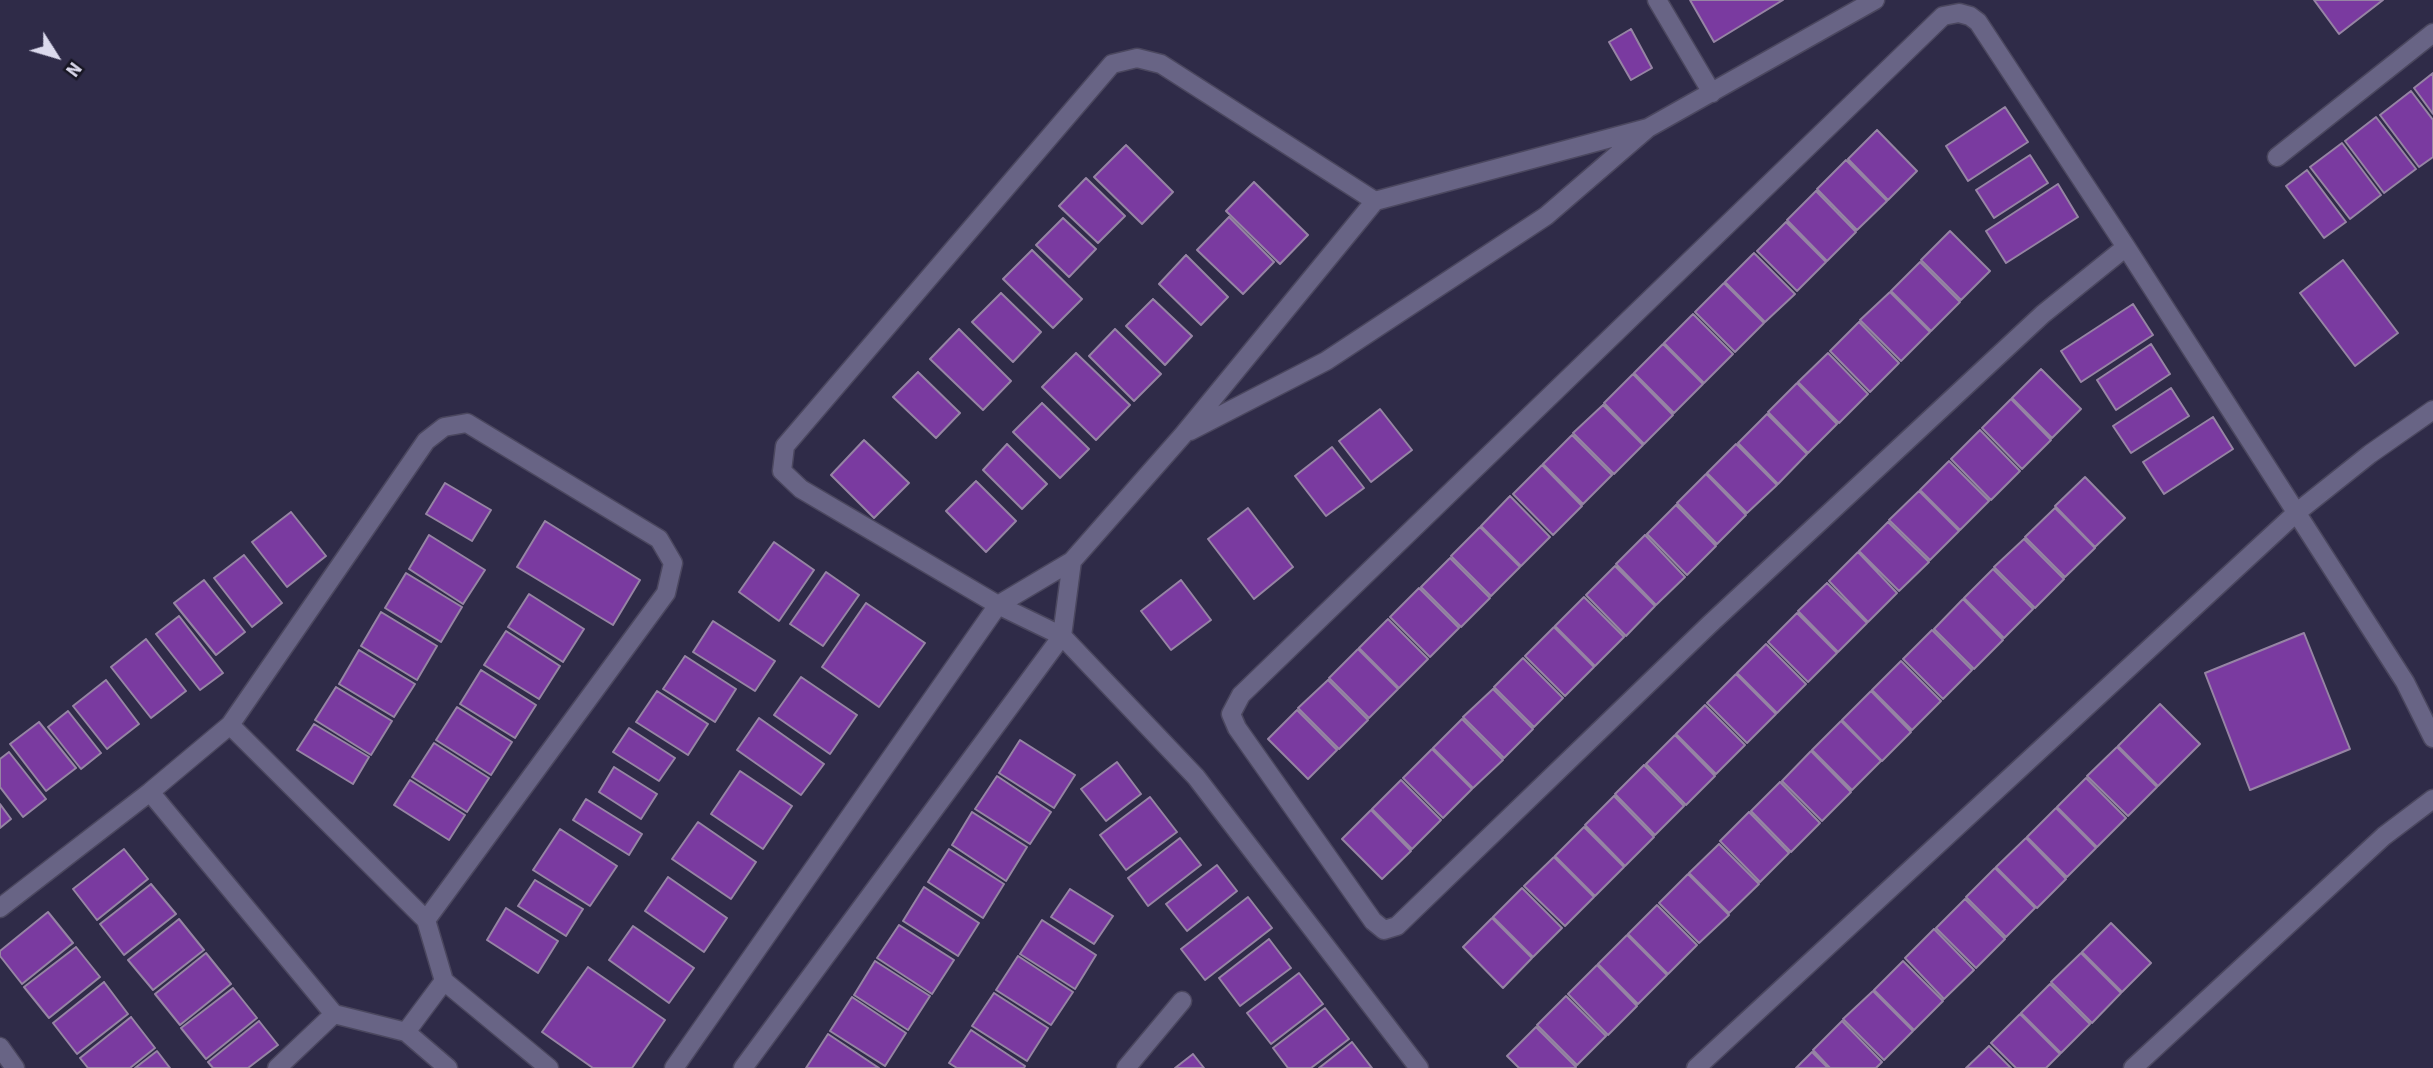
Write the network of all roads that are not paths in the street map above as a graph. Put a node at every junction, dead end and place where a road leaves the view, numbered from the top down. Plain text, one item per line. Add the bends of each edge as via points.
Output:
1 (1657, 0) edge
2 (1875, 0) edge
3 (2433, 33) edge
4 (1712, 93) junction
5 (1648, 128) junction
6 (2277, 157) dead end
7 (1375, 201) junction
8 (2126, 247) junction
9 (2433, 410) edge
10 (1183, 435) junction
11 (2297, 513) junction
12 (1072, 561) junction
13 (998, 604) junction
14 (1062, 636) junction
15 (230, 725) junction
16 (2433, 738) edge
17 (150, 792) junction
18 (2433, 799) edge
19 (0, 908) edge
20 (426, 920) junction
21 (444, 981) junction
22 (1182, 1001) dead end
23 (334, 1014) junction
24 (405, 1032) junction
25 (0, 1047) edge
26 (15, 1068) edge
27 (277, 1068) edge
28 (448, 1068) edge
29 (550, 1068) edge
30 (674, 1068) edge
31 (743, 1068) edge
32 (1126, 1068) edge
33 (1419, 1068) edge
34 (1696, 1068) edge
35 (2133, 1068) edge

1 - 4 street
2 - 4 street
3 - 6 street
4 - 5 street
5 - 7 street
5 - 10 street via 1546,216 1350,346
7 - 10 street
7 - 13 street via 1161,64 1136,58 1112,65 785,446 782,471 801,489
8 - 8 street via 1978,22 1959,13 1942,16 1241,695 1231,714 1237,728 1373,921 1384,930 1396,926 2043,314
8 - 11 street
9 - 11 street
10 - 12 street
11 - 16 street via 2405,682
11 - 34 street
12 - 13 street
12 - 14 street
13 - 14 street
13 - 30 street
14 - 31 street
14 - 33 street via 1196,777
15 - 17 street
15 - 20 street
15 - 20 street via 426,441 444,427 467,423 659,538 673,563 666,593
17 - 19 street
17 - 23 street
18 - 35 street via 2384,836
20 - 21 street
21 - 24 street
21 - 29 street
22 - 32 street
23 - 24 street
23 - 27 street
24 - 28 street
25 - 26 street

